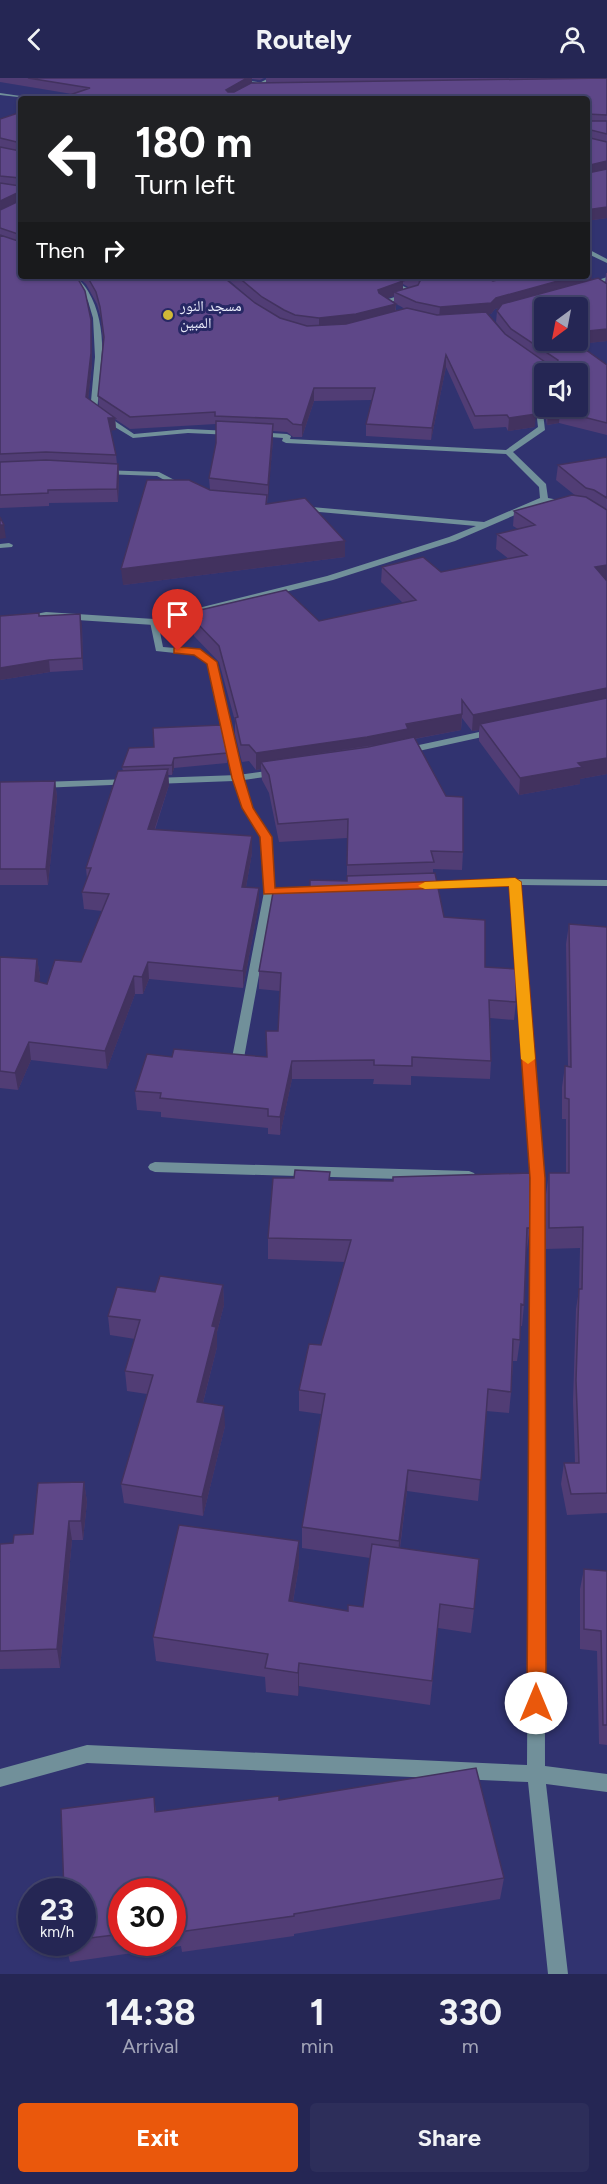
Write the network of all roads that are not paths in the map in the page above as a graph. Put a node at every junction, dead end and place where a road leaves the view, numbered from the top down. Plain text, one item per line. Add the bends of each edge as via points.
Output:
1 (228, 78) edge
2 (273, 78) edge
3 (263, 86) junction
4 (0, 94) edge
5 (236, 96) edge
6 (18, 97) edge
7 (590, 252) edge
8 (607, 261) edge
9 (75, 279) edge
10 (383, 279) edge
11 (607, 279) edge
12 (598, 285) junction
13 (587, 288) edge
14 (607, 292) edge
15 (397, 312) edge
16 (540, 417) edge
17 (508, 452) junction
18 (92, 471) edge
19 (190, 490) edge
20 (544, 499) junction
21 (577, 506) edge
22 (294, 508) edge
23 (484, 525) junction
24 (154, 622) junction
25 (0, 624) edge
26 (508, 729) edge
27 (389, 754) edge
28 (285, 771) edge
29 (238, 778) junction
30 (24, 785) edge
31 (515, 882) junction
32 (607, 883) edge
33 (406, 886) edge
34 (238, 1058) edge
35 (155, 1167) dead end
36 (477, 1176) edge
37 (536, 1774) junction
38 (0, 1778) edge
39 (607, 1783) edge
40 (558, 1974) edge

1 - 3 street
2 - 3 street
3 - 5 street
4 - 6 street
7 - 8 street
9 - 17 street via 94,311 99,361 93,410 133,436 199,431 287,436 286,441
10 - 15 street via 415,293 383,302
11 - 12 street via 596,282
12 - 13 street
12 - 14 street
16 - 17 street via 542,428
17 - 20 street via 543,486
18 - 19 street via 159,474
20 - 21 street
20 - 23 street
22 - 23 street
23 - 24 street via 330,578
24 - 25 street via 46,615
24 - 29 street via 159,650 196,652 212,662
26 - 27 street
28 - 29 street
29 - 30 street
29 - 34 street via 247,808 266,837 274,892
31 - 32 street
31 - 33 street
31 - 37 street via 531,1178
35 - 36 street
37 - 38 street via 87,1754
37 - 39 street
37 - 40 street

